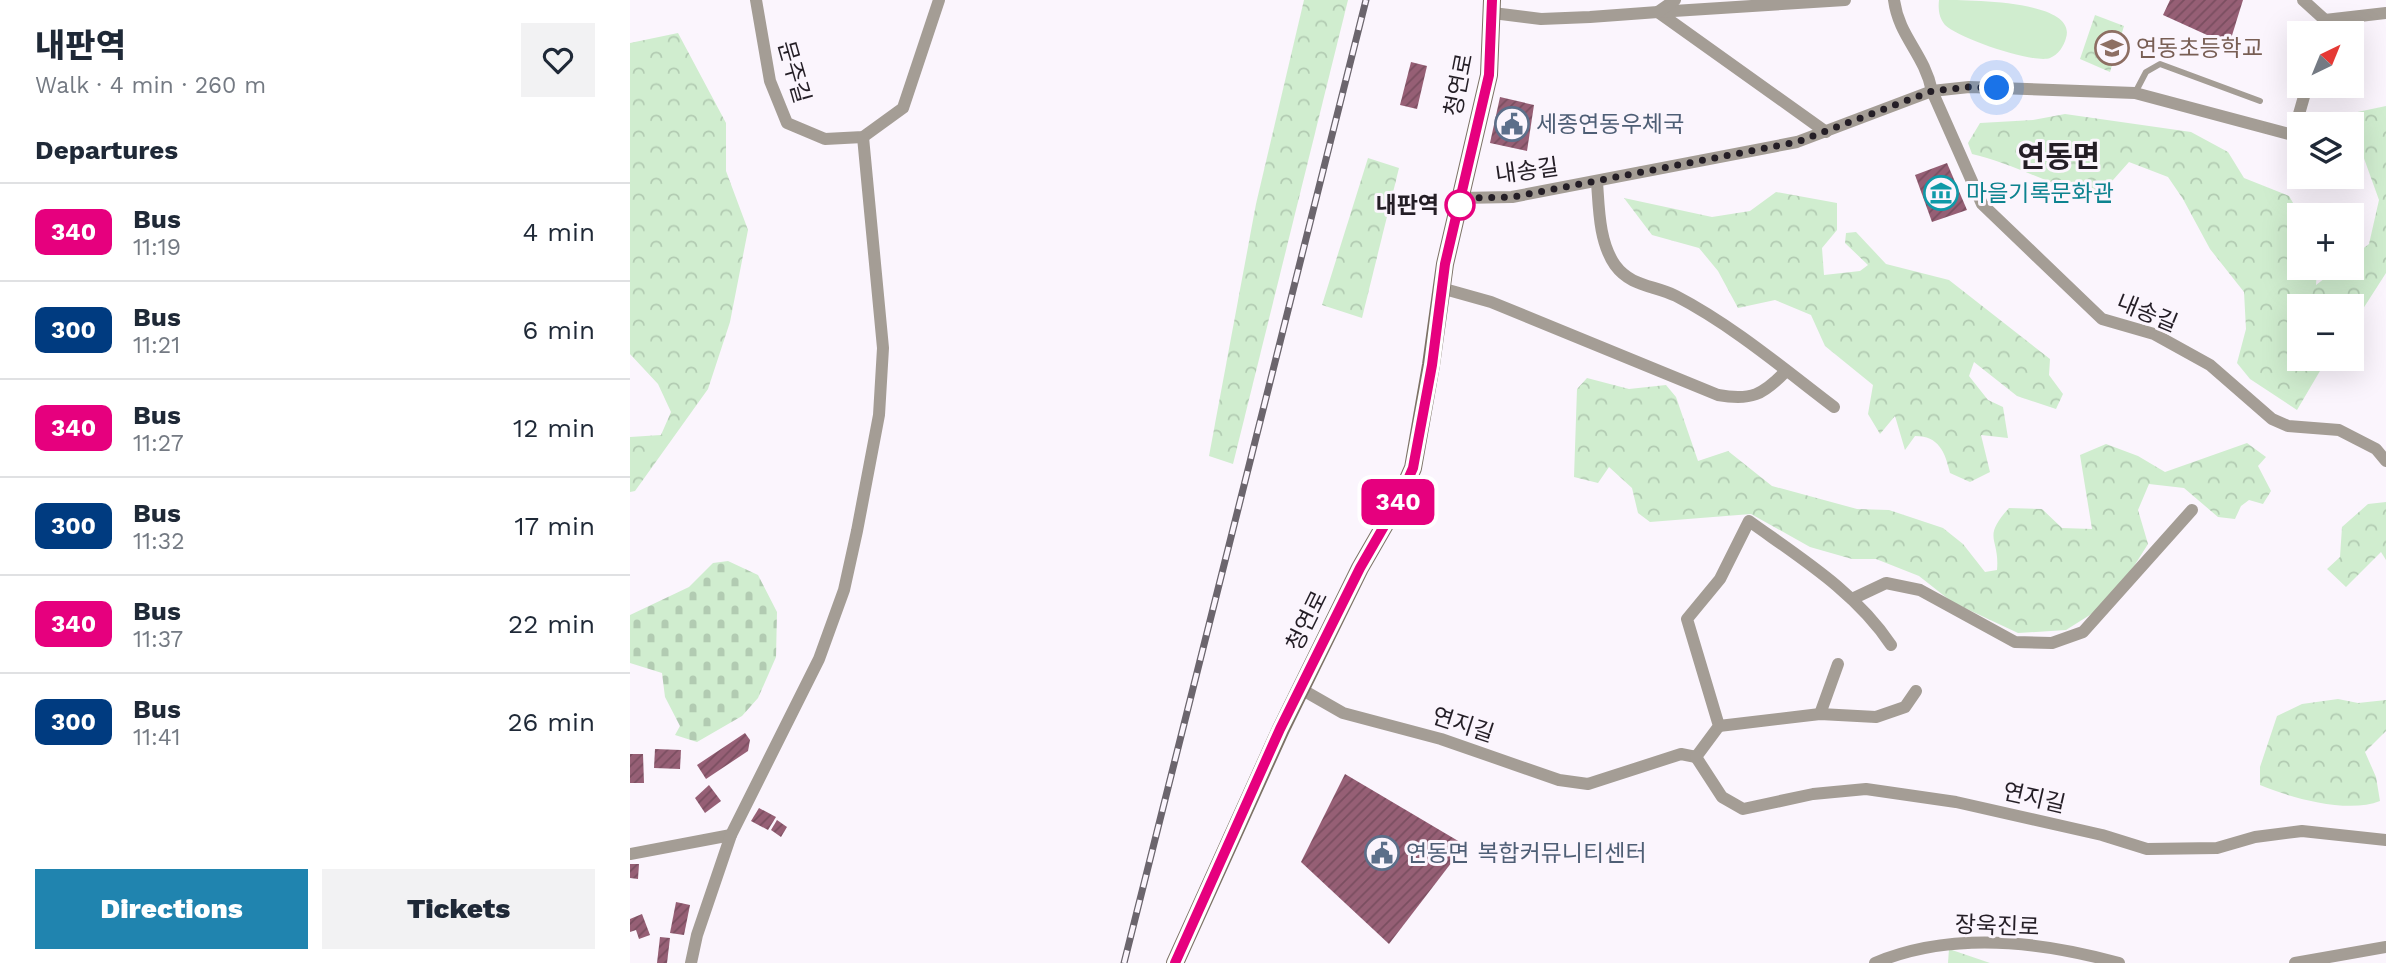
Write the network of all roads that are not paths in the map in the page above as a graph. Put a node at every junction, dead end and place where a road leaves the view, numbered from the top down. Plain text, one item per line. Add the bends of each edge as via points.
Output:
1 (756, 0) edge
2 (939, 0) edge
3 (1675, 0) edge
4 (1845, 0) edge
5 (1894, 0) edge
6 (2303, 0) edge
7 (1493, 7) edge
8 (1658, 12) junction
9 (2386, 13) edge
10 (2325, 20) joint
11 (1932, 91) junction
12 (2136, 93) junction
13 (2304, 98) edge
14 (2260, 101) dead end
15 (1826, 132) junction
16 (863, 137) junction
17 (1597, 182) junction
18 (1461, 198) junction
19 (1441, 288) junction
20 (1786, 371) junction
21 (1834, 407) dead end
22 (2386, 461) edge
23 (2192, 510) dead end
24 (1852, 598) junction
25 (1891, 645) dead end
26 (1838, 664) dead end
27 (1301, 689) junction
28 (1916, 691) dead end
29 (1820, 714) junction
30 (1719, 726) junction
31 (1696, 757) junction
32 (731, 835) junction
33 (2386, 840) edge
34 (630, 854) edge
35 (2386, 947) edge
36 (691, 963) edge
37 (1175, 963) edge
38 (1875, 963) edge
39 (2119, 963) edge
40 (2295, 963) edge

1 - 16 street, 문주길 via 769,81 787,123 825,139
2 - 16 street via 903,108
3 - 8 street
4 - 8 street, 청연로
5 - 11 street via 1897,21 1927,66
6 - 10 street
7 - 8 street, 청연로 via 1541,19
7 - 18 main road, 청연로 via 1489,75
8 - 15 street
9 - 10 street
11 - 12 street, 내송길 via 1969,87
11 - 15 street, 내송길
11 - 22 street, 내송길 via 1982,204 2102,319 2154,334 2210,365 2272,419 2288,426 2339,430 2376,449
12 - 13 street, 내송길 via 2293,135
12 - 14 lane via 2146,72 2160,64
15 - 17 street, 내송길 via 1797,142
16 - 32 street via 881,310 879,415 844,590 815,667
17 - 18 street, 내송길 via 1513,197
17 - 20 street via 1600,226 1615,264 1632,282 1675,295
18 - 19 main road, 청연로
19 - 20 street via 1503,307 1718,395 1745,400 1772,386
19 - 27 main road, 청연로 via 1413,468
20 - 21 street
23 - 24 street via 2083,632 2052,643 2015,642 1920,590 1886,583
24 - 25 street
24 - 30 street via 1749,521 1720,579 1687,619
26 - 29 street
27 - 31 street, 연지길 via 1343,713 1441,739 1559,780 1588,784 1681,754
27 - 37 main road, 청연로
28 - 29 street via 1905,707 1876,717
29 - 30 street
30 - 31 street
31 - 33 street, 연지길 via 1722,797 1743,809 1813,794 1866,789 1956,802 2147,849 2217,848 2302,831
32 - 34 street
32 - 36 street
35 - 40 street
38 - 39 street, 장욱진로 via 1908,949 1969,942 2023,944

